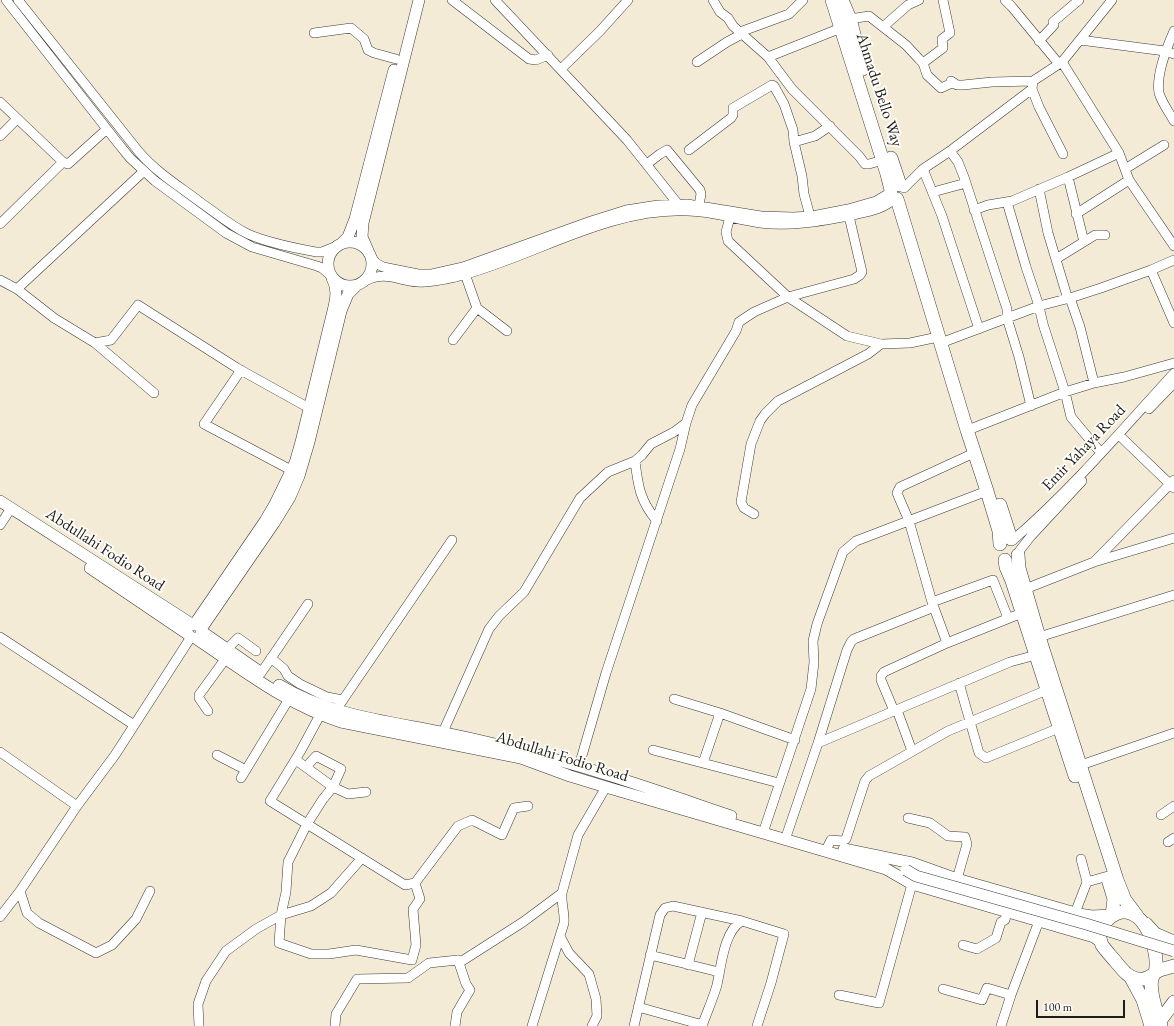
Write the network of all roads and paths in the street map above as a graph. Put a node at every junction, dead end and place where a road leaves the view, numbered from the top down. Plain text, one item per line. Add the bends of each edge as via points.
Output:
1 (6, 0) edge
2 (18, 0) edge
3 (412, 0) edge
4 (419, 0) edge
5 (452, 0) edge
6 (495, 0) edge
7 (628, 0) edge
8 (713, 0) edge
9 (803, 0) edge
10 (832, 0) edge
11 (842, 0) edge
12 (943, 0) edge
13 (1005, 0) edge
14 (1079, 0) edge
15 (1112, 0) edge
16 (914, 1) edge
17 (846, 23) junction
18 (883, 27) junction
19 (1174, 31) edge
20 (314, 33) dead end
21 (741, 33) junction
22 (1080, 40) junction
23 (1039, 41) junction
24 (1170, 53) edge
25 (548, 55) junction
26 (768, 57) junction
27 (396, 59) junction
28 (698, 62) dead end
29 (923, 63) junction
30 (1061, 63) junction
31 (561, 69) junction
32 (1032, 85) junction
33 (0, 102) edge
34 (17, 118) junction
35 (1174, 121) edge
36 (830, 126) junction
37 (107, 129) junction
38 (0, 136) edge
39 (794, 142) junction
40 (1164, 145) dead end
41 (689, 150) dead end
42 (950, 151) junction
43 (1119, 153) junction
44 (1063, 154) dead end
45 (883, 160) junction
46 (63, 162) junction
47 (647, 164) junction
48 (923, 169) junction
49 (1125, 169) junction
50 (144, 171) junction
51 (1068, 177) junction
52 (1131, 181) junction
53 (966, 183) junction
54 (1039, 189) junction
55 (932, 192) junction
56 (897, 193) junction
57 (1007, 202) junction
58 (678, 204) junction
59 (699, 205) junction
60 (974, 210) junction
61 (1076, 214) junction
62 (810, 216) junction
63 (849, 216) junction
64 (730, 217) junction
65 (0, 224) edge
66 (1106, 235) dead end
67 (1084, 242) junction
68 (1174, 243) edge
69 (339, 245) junction
70 (1174, 246) edge
71 (370, 255) junction
72 (1056, 259) junction
73 (1174, 260) edge
74 (1151, 270) junction
75 (466, 274) junction
76 (331, 276) junction
77 (0, 280) edge
78 (360, 284) junction
79 (17, 289) junction
80 (788, 297) junction
81 (1070, 298) junction
82 (1039, 306) junction
83 (477, 308) junction
84 (1007, 318) junction
85 (1174, 323) edge
86 (979, 329) junction
87 (507, 331) dead end
88 (942, 339) junction
89 (453, 340) dead end
90 (95, 343) junction
91 (881, 344) junction
92 (1174, 363) edge
93 (241, 370) junction
94 (1174, 373) edge
95 (1094, 382) junction
96 (1174, 383) edge
97 (154, 392) dead end
98 (1065, 392) junction
99 (1032, 406) junction
100 (310, 408) junction
101 (686, 423) junction
102 (974, 428) junction
103 (1122, 438) junction
104 (974, 453) junction
105 (1101, 453) junction
106 (635, 460) junction
107 (292, 470) junction
108 (1173, 484) edge
109 (987, 491) junction
110 (0, 501) edge
111 (4, 510) edge
112 (754, 514) dead end
113 (657, 521) junction
114 (909, 521) junction
115 (0, 524) edge
116 (1174, 538) edge
117 (452, 540) dead end
118 (1012, 546) junction
119 (1094, 562) junction
120 (1025, 589) junction
121 (1174, 595) edge
122 (308, 604) dead end
123 (933, 605) junction
124 (1022, 613) junction
125 (1008, 618) junction
126 (195, 632) junction
127 (0, 637) edge
128 (1039, 637) junction
129 (947, 644) junction
130 (256, 651) dead end
131 (226, 654) junction
132 (1036, 655) junction
133 (271, 658) junction
134 (261, 673) junction
135 (959, 683) junction
136 (1047, 690) junction
137 (289, 699) junction
138 (674, 699) dead end
139 (343, 700) junction
140 (336, 710) junction
141 (896, 710) junction
142 (208, 711) dead end
143 (720, 713) junction
144 (320, 715) junction
145 (971, 721) junction
146 (134, 724) junction
147 (1059, 728) junction
148 (443, 732) junction
149 (1174, 733) edge
150 (795, 740) junction
151 (818, 743) junction
152 (653, 750) dead end
153 (912, 751) junction
154 (0, 752) edge
155 (216, 754) dead end
156 (296, 760) junction
157 (703, 763) junction
158 (1081, 765) junction
159 (579, 766) junction
160 (306, 767) junction
161 (246, 770) junction
162 (241, 778) dead end
163 (780, 783) junction
164 (333, 786) junction
165 (606, 787) junction
166 (366, 792) dead end
167 (77, 806) junction
168 (528, 806) dead end
169 (1174, 806) edge
170 (1162, 815) dead end
171 (908, 818) dead end
172 (307, 824) junction
173 (765, 827) junction
174 (787, 834) junction
175 (828, 846) junction
176 (362, 858) junction
177 (1081, 859) dead end
178 (887, 864) junction
179 (1108, 876) junction
180 (957, 879) junction
181 (1088, 882) junction
182 (415, 883) junction
183 (912, 884) junction
184 (20, 891) junction
185 (150, 891) dead end
186 (562, 893) junction
187 (702, 912) junction
188 (1007, 912) junction
189 (1075, 913) junction
190 (281, 915) junction
191 (1112, 915) junction
192 (0, 917) edge
193 (1139, 917) junction
194 (742, 921) junction
195 (1039, 922) junction
196 (560, 936) junction
197 (1101, 942) junction
198 (1174, 942) edge
199 (963, 945) dead end
200 (1174, 951) edge
201 (650, 955) junction
202 (458, 960) junction
203 (688, 965) junction
204 (1174, 966) edge
205 (720, 972) junction
206 (1155, 973) junction
207 (1130, 976) junction
208 (943, 989) dead end
209 (839, 995) dead end
210 (1011, 995) junction
211 (1174, 1002) edge
212 (638, 1007) junction
213 (1160, 1024) edge
214 (199, 1026) edge
215 (335, 1026) edge
216 (455, 1026) edge
217 (532, 1026) edge
218 (592, 1026) edge
219 (634, 1026) edge
220 (702, 1026) edge
221 (757, 1026) edge
222 (1002, 1026) edge

1 - 37 street
2 - 69 street via 139,152 154,167 248,234 316,252
3 - 27 main road
4 - 71 main road via 363,223 362,237
5 - 25 street via 530,59 536,60
6 - 25 street
7 - 31 street
8 - 21 street via 720,12
9 - 21 street via 789,14
10 - 17 highway, Ahmadu Bello Way
11 - 17 highway, Ahmadu Bello Way
12 - 29 street via 950,33 942,39 943,48
13 - 23 street
14 - 23 street via 1053,22 1054,25
15 - 22 street
16 - 18 street
17 - 18 street via 869,16
17 - 26 street
17 - 45 highway, Ahmadu Bello Way
17 - 56 highway, Ahmadu Bello Way
18 - 29 street
19 - 24 street
20 - 27 street via 351,28 364,39 368,50
21 - 26 street
21 - 28 street
22 - 24 street
22 - 30 street
23 - 30 street
24 - 35 street via 1158,85 1162,100
25 - 31 street
26 - 36 street via 792,89
27 - 69 main road via 355,219 348,237
29 - 32 street via 927,75 941,88 952,84 951,81 957,85 992,82
30 - 32 street
30 - 43 street
31 - 47 street
32 - 42 street
32 - 44 street via 1039,107
33 - 34 street
34 - 38 street
34 - 46 street
36 - 39 street via 815,136
36 - 45 street via 865,164
37 - 46 street via 68,164
37 - 50 street
39 - 41 street via 793,130 784,104 772,85 733,108 734,114 731,118
39 - 62 street
40 - 49 street
42 - 48 street
42 - 53 street via 958,162
43 - 49 street
43 - 51 street
45 - 56 highway, Ahmadu Bello Way
46 - 65 street
47 - 58 street
47 - 59 street via 667,150 700,190
48 - 55 street
48 - 56 street
49 - 52 street
50 - 76 street via 234,238 252,247 317,266
50 - 79 street
51 - 54 street
51 - 61 street
52 - 61 street
52 - 68 street
52 - 70 street
53 - 55 street
53 - 60 street
54 - 57 street
54 - 72 street
55 - 86 street
56 - 62 street via 856,207
56 - 63 street via 886,205
56 - 88 highway
57 - 60 street
57 - 82 street
58 - 59 street
58 - 71 street via 611,214 444,272 418,274 386,268 379,266
59 - 62 street via 770,217
60 - 84 street via 1007,309
61 - 67 street
63 - 64 street via 794,224 765,224
63 - 80 street via 862,272 860,275
64 - 75 street via 687,210 628,217 593,227
64 - 80 street via 726,232 728,241
66 - 67 street via 1095,234
67 - 72 street
69 - 71 main road via 354,242 360,244
69 - 76 main road via 328,259 327,266
71 - 78 main road via 372,270
72 - 81 street via 1067,296
73 - 74 street
74 - 81 street
74 - 85 street
75 - 78 street via 432,282 373,277
75 - 83 street
76 - 78 main road via 343,286
76 - 100 main road via 336,285 335,301
77 - 79 street
78 - 126 main road via 348,294 341,311 310,442 290,497 274,524
79 - 90 street via 54,318
80 - 91 street via 847,336
80 - 101 street via 754,312 739,322 692,405
81 - 82 street
81 - 95 street
82 - 84 street
82 - 98 street
83 - 87 street
83 - 89 street
84 - 86 street
84 - 99 street
86 - 88 street
88 - 91 street
88 - 102 highway
88 - 104 highway
90 - 93 street via 111,340 138,305
90 - 97 street
91 - 112 street via 868,354 778,401 765,414 751,444 741,502 744,508
92 - 95 street via 1124,377
93 - 100 street
93 - 107 street via 204,424
94 - 105 street, Emir Yahaya Road
95 - 98 street
96 - 103 street, Emir Yahaya Road
98 - 99 street
98 - 105 street via 1071,417
99 - 102 street
100 - 107 main road
101 - 106 street via 651,444
101 - 113 street
102 - 118 highway
103 - 108 street
103 - 118 street, Emir Yahaya Road via 1031,536
104 - 109 highway
104 - 114 street via 900,487 897,493
105 - 118 street, Emir Yahaya Road
106 - 113 street via 638,486 647,509
106 - 148 street via 608,472 580,498 524,592 488,629
107 - 126 main road via 265,521
108 - 119 street
109 - 114 street
109 - 118 highway via 999,531
110 - 126 main road, Abdullahi Fodio Road
111 - 115 street
111 - 126 main road, Abdullahi Fodio Road
113 - 159 street via 606,673
114 - 123 street
114 - 150 street via 856,541 843,552 814,632 814,673
116 - 119 street
117 - 139 street
118 - 120 highway
118 - 124 highway via 1012,560 1005,560 1006,568
119 - 120 street
120 - 128 highway
121 - 128 street
122 - 133 street
123 - 125 street via 993,580
123 - 129 street
123 - 151 street via 851,642
124 - 125 street
124 - 132 highway
125 - 129 street
126 - 131 main road, Abdullahi Fodio Road
126 - 146 street
127 - 146 street
128 - 158 highway
129 - 141 street via 884,672 881,680
130 - 131 street via 238,638
131 - 134 main road, Abdullahi Fodio Road
131 - 137 main road, Abdullahi Fodio Road
131 - 142 street via 199,695
132 - 135 street via 1010,662
132 - 136 highway
133 - 134 street
133 - 139 street via 288,676 300,684 327,697
134 - 140 main road, Abdullahi Fodio Road via 304,698
135 - 141 street
135 - 145 street
136 - 145 street
136 - 147 highway
137 - 144 main road, Abdullahi Fodio Road
137 - 161 street
138 - 143 street
139 - 140 street
140 - 148 main road, Abdullahi Fodio Road
141 - 151 street
141 - 153 street
143 - 150 street
143 - 157 street
144 - 156 street
144 - 165 main road, Abdullahi Fodio Road via 341,722 521,758
145 - 147 street via 980,753 986,758
145 - 153 street
146 - 167 street via 115,755
147 - 179 highway
148 - 159 main road, Abdullahi Fodio Road
149 - 158 street
150 - 163 street
151 - 174 street
152 - 157 street
153 - 175 street via 866,778 846,839 831,840
154 - 167 street
155 - 161 street
156 - 160 street
156 - 172 street via 270,801
157 - 163 street
158 - 193 highway via 1120,888 1128,905
159 - 173 main road, Abdullahi Fodio Road
160 - 164 street
160 - 164 street via 316,756 341,769
161 - 162 street
163 - 173 street
164 - 166 street via 348,794
164 - 172 street
165 - 178 main road, Abdullahi Fodio Road
165 - 186 street via 578,835
167 - 184 street
168 - 182 street via 514,808 502,834 472,820 458,826
169 - 170 street
171 - 180 street via 930,823 948,836 965,837 968,844
172 - 176 street
172 - 190 street via 288,862
173 - 174 main road, Abdullahi Fodio Road
174 - 175 main road, Abdullahi Fodio Road
175 - 178 main road, Abdullahi Fodio Road
176 - 182 street via 405,885
176 - 190 street via 331,892 311,906
177 - 181 street
178 - 180 main road via 912,863
178 - 183 main road
178 - 200 main road, bridge via 916,876
179 - 181 street
179 - 191 highway via 1114,899
180 - 189 main road
181 - 189 street
182 - 190 street via 420,899 413,909 416,945 412,960 356,950 311,954 279,944
183 - 188 main road
183 - 209 street via 879,1003
184 - 185 street via 27,913 39,923 96,954 112,945 136,919
184 - 192 street
186 - 196 street via 561,901 565,915
186 - 202 street via 483,948 462,961
187 - 194 street
187 - 201 street via 673,906 663,910
187 - 203 street
188 - 195 main road
188 - 199 street via 996,938 978,949
189 - 191 main road via 1092,916
190 - 214 street via 226,951 206,981 198,1004
191 - 193 highway via 1126,912
191 - 197 highway via 1103,926
193 - 198 highway via 1155,934
193 - 206 highway via 1155,951
194 - 205 street via 732,930
194 - 221 street via 784,934
195 - 197 main road via 1094,937
195 - 210 street
196 - 217 street
196 - 218 street via 569,953 589,974 596,999 597,1016
197 - 207 highway
201 - 203 street
201 - 212 street
202 - 215 street via 429,963 408,978 357,979 336,1014
202 - 216 street via 470,990 457,1012
203 - 205 street
204 - 206 highway
205 - 220 street
206 - 207 highway via 1143,979
206 - 213 highway via 1151,989
207 - 213 highway
208 - 210 street via 982,1000 988,988
210 - 222 street
211 - 213 highway
212 - 219 street
212 - 220 street

